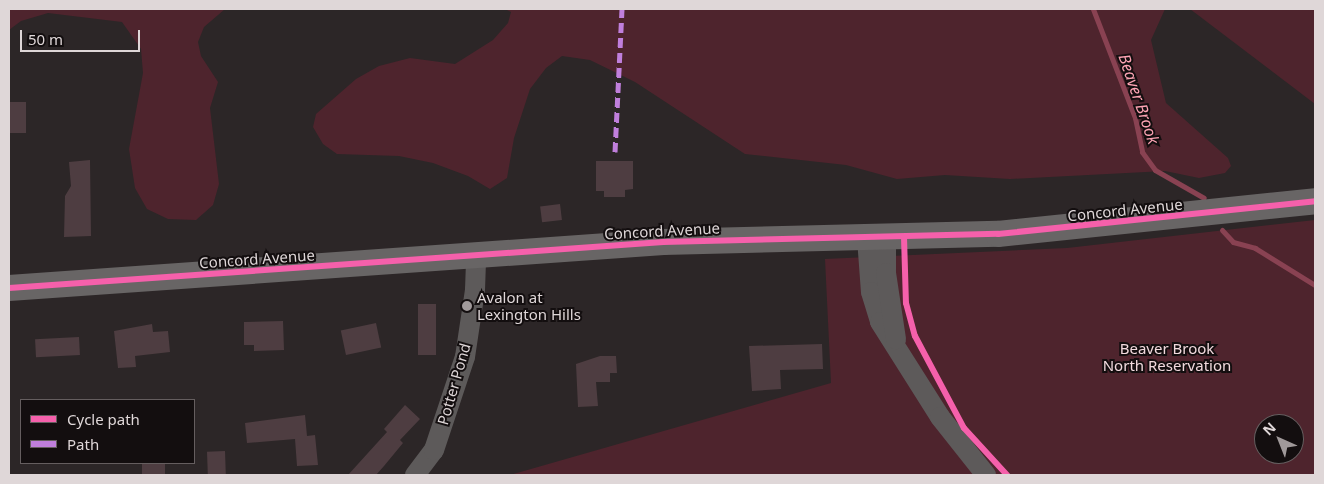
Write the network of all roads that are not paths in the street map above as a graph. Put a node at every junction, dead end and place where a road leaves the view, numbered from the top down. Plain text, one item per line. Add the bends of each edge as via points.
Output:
1 (1315, 201) edge
2 (877, 238) junction
3 (476, 256) junction
4 (9, 288) edge
5 (416, 475) edge
6 (986, 475) edge

1 - 2 main road, Concord Avenue via 1092,226
2 - 3 main road, Concord Avenue via 663,242
2 - 6 street via 874,307 940,418
3 - 4 main road, Concord Avenue
3 - 5 street, Potter Pond via 476,290 465,357 434,450

